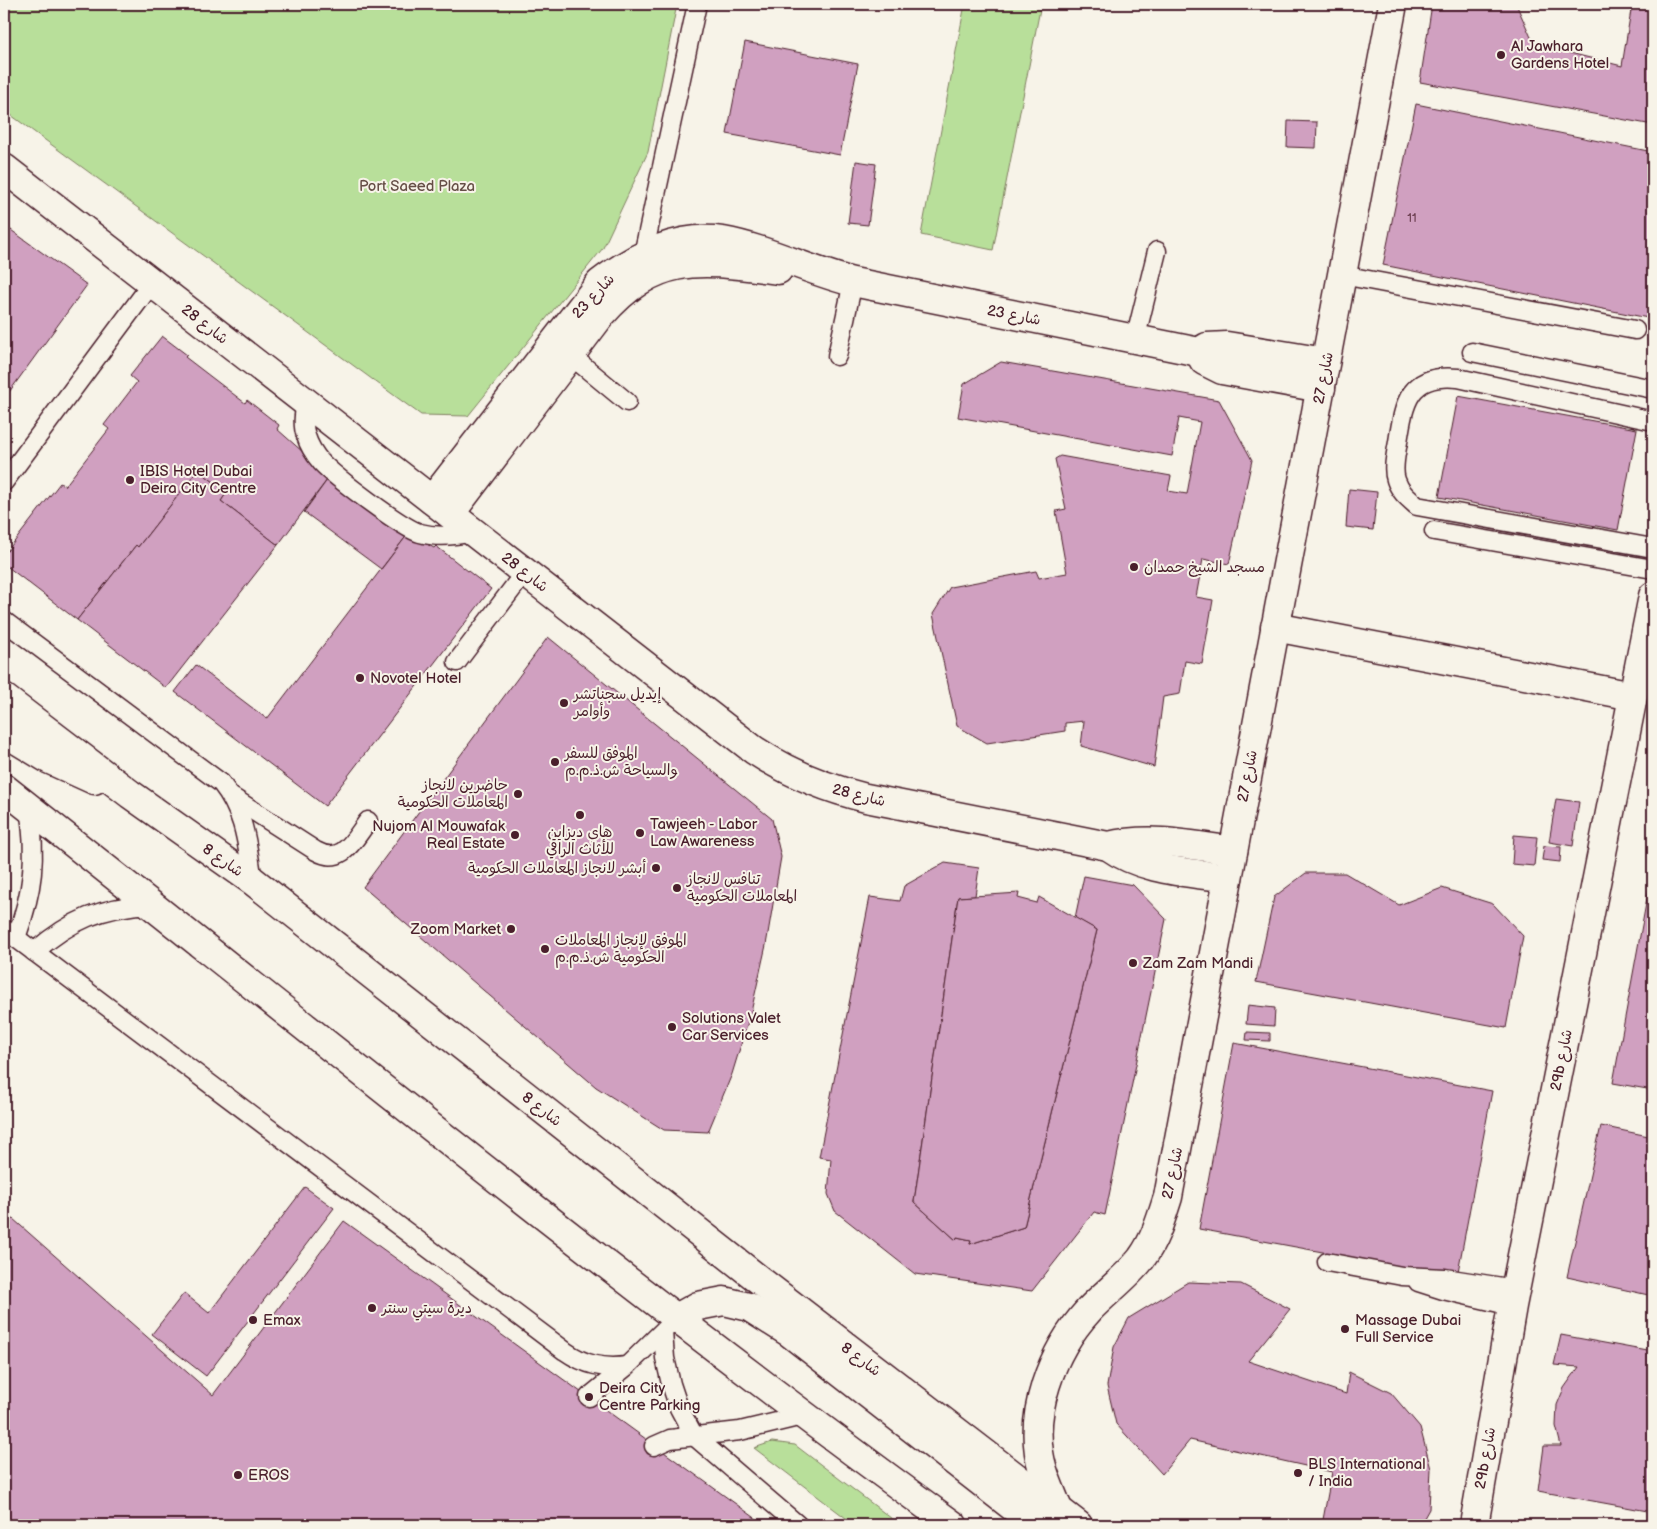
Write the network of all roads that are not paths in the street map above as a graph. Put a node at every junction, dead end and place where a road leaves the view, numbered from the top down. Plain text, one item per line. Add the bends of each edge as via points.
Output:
1 (697, 4) edge
2 (1393, 4) edge
3 (4, 168) edge
4 (1157, 251) dead end
5 (642, 255) junction
6 (1342, 275) junction
7 (841, 279) junction
8 (152, 283) junction
9 (1635, 330) dead end
10 (1135, 340) junction
11 (562, 348) junction
12 (1199, 352) junction
13 (1472, 352) dead end
14 (837, 356) dead end
15 (1326, 362) junction
16 (1321, 388) junction
17 (1653, 389) edge
18 (306, 402) junction
19 (627, 402) dead end
20 (1653, 421) edge
21 (4, 482) edge
22 (441, 507) junction
23 (1434, 531) dead end
24 (473, 532) junction
25 (1653, 548) edge
26 (1653, 569) edge
27 (525, 572) junction
28 (1653, 596) edge
29 (4, 621) edge
30 (1275, 626) junction
31 (457, 662) dead end
32 (1633, 696) junction
33 (4, 698) edge
34 (4, 732) edge
35 (4, 788) edge
36 (130, 794) junction
37 (232, 797) junction
38 (29, 808) junction
39 (368, 821) dead end
40 (1108, 846) junction
41 (1233, 851) junction
42 (1228, 878) junction
43 (253, 881) junction
44 (151, 904) junction
45 (10, 933) edge
46 (34, 952) junction
47 (1326, 1262) dead end
48 (1513, 1297) junction
49 (669, 1325) junction
50 (627, 1366) junction
51 (589, 1397) dead end
52 (802, 1416) junction
53 (694, 1436) junction
54 (654, 1446) dead end
55 (1059, 1520) edge
56 (798, 1525) edge
57 (953, 1525) edge
58 (1474, 1525) edge

1 - 5 lane
2 - 6 street, شارع 27
3 - 8 street, شارع 28
4 - 10 lane
5 - 7 street, شارع 23 via 694,241 721,241
5 - 11 street, شارع 23 via 600,283
6 - 9 lane
6 - 15 street, شارع 27
7 - 10 street, شارع 23
7 - 11 street, شارع 23 via 719,262 673,267 652,274 616,299
7 - 14 lane
8 - 18 street, شارع 28
8 - 21 lane
10 - 12 street, شارع 23
11 - 19 lane
11 - 22 street, شارع 23
12 - 15 street, شارع 23 via 1207,347 1227,346
12 - 16 street via 1204,361 1222,370
13 - 17 lane
15 - 16 street, شارع 27
16 - 30 street, شارع 27
18 - 22 street, شارع 28
18 - 24 lane via 305,435 323,464 403,526 437,536
20 - 25 lane via 1440,376 1423,382 1410,394 1403,409 1394,461 1395,479 1403,495 1417,506
22 - 24 street, شارع 28
23 - 26 lane
24 - 27 street, شارع 28
27 - 31 lane
27 - 40 street, شارع 28 via 754,750 806,779 866,798
28 - 32 street, 29b شارع
29 - 37 lane via 207,771
30 - 32 street
30 - 41 street, شارع 27
32 - 48 street, 29b شارع
33 - 36 street, شارع 8
34 - 36 street via 50,760
35 - 38 street
36 - 43 street, شارع 8
37 - 39 lane via 316,852 332,857 345,850
37 - 43 lane via 245,832
38 - 44 street
38 - 45 lane via 34,840 34,874 28,906
40 - 41 street, شارع 28 via 1151,840
40 - 42 street, شارع 28 via 1139,864
41 - 42 street, شارع 27
42 - 55 street, شارع 27 via 1168,1197 1158,1230 1140,1259 1088,1310 1068,1337 1045,1383 1038,1426 1039,1443 1042,1469
43 - 55 street, شارع 8
44 - 46 lane via 125,906 75,921
44 - 49 street
45 - 46 lane
46 - 50 lane via 579,1361 612,1368
47 - 48 lane via 1402,1276 1434,1276
48 - 58 street, 29b شارع
49 - 50 lane
49 - 52 street
49 - 53 lane via 665,1358 679,1408
49 - 55 street via 698,1306 724,1302 749,1307 790,1333 1017,1510
50 - 51 lane
52 - 53 lane via 740,1432
52 - 57 street
53 - 54 lane via 670,1439
53 - 56 lane

